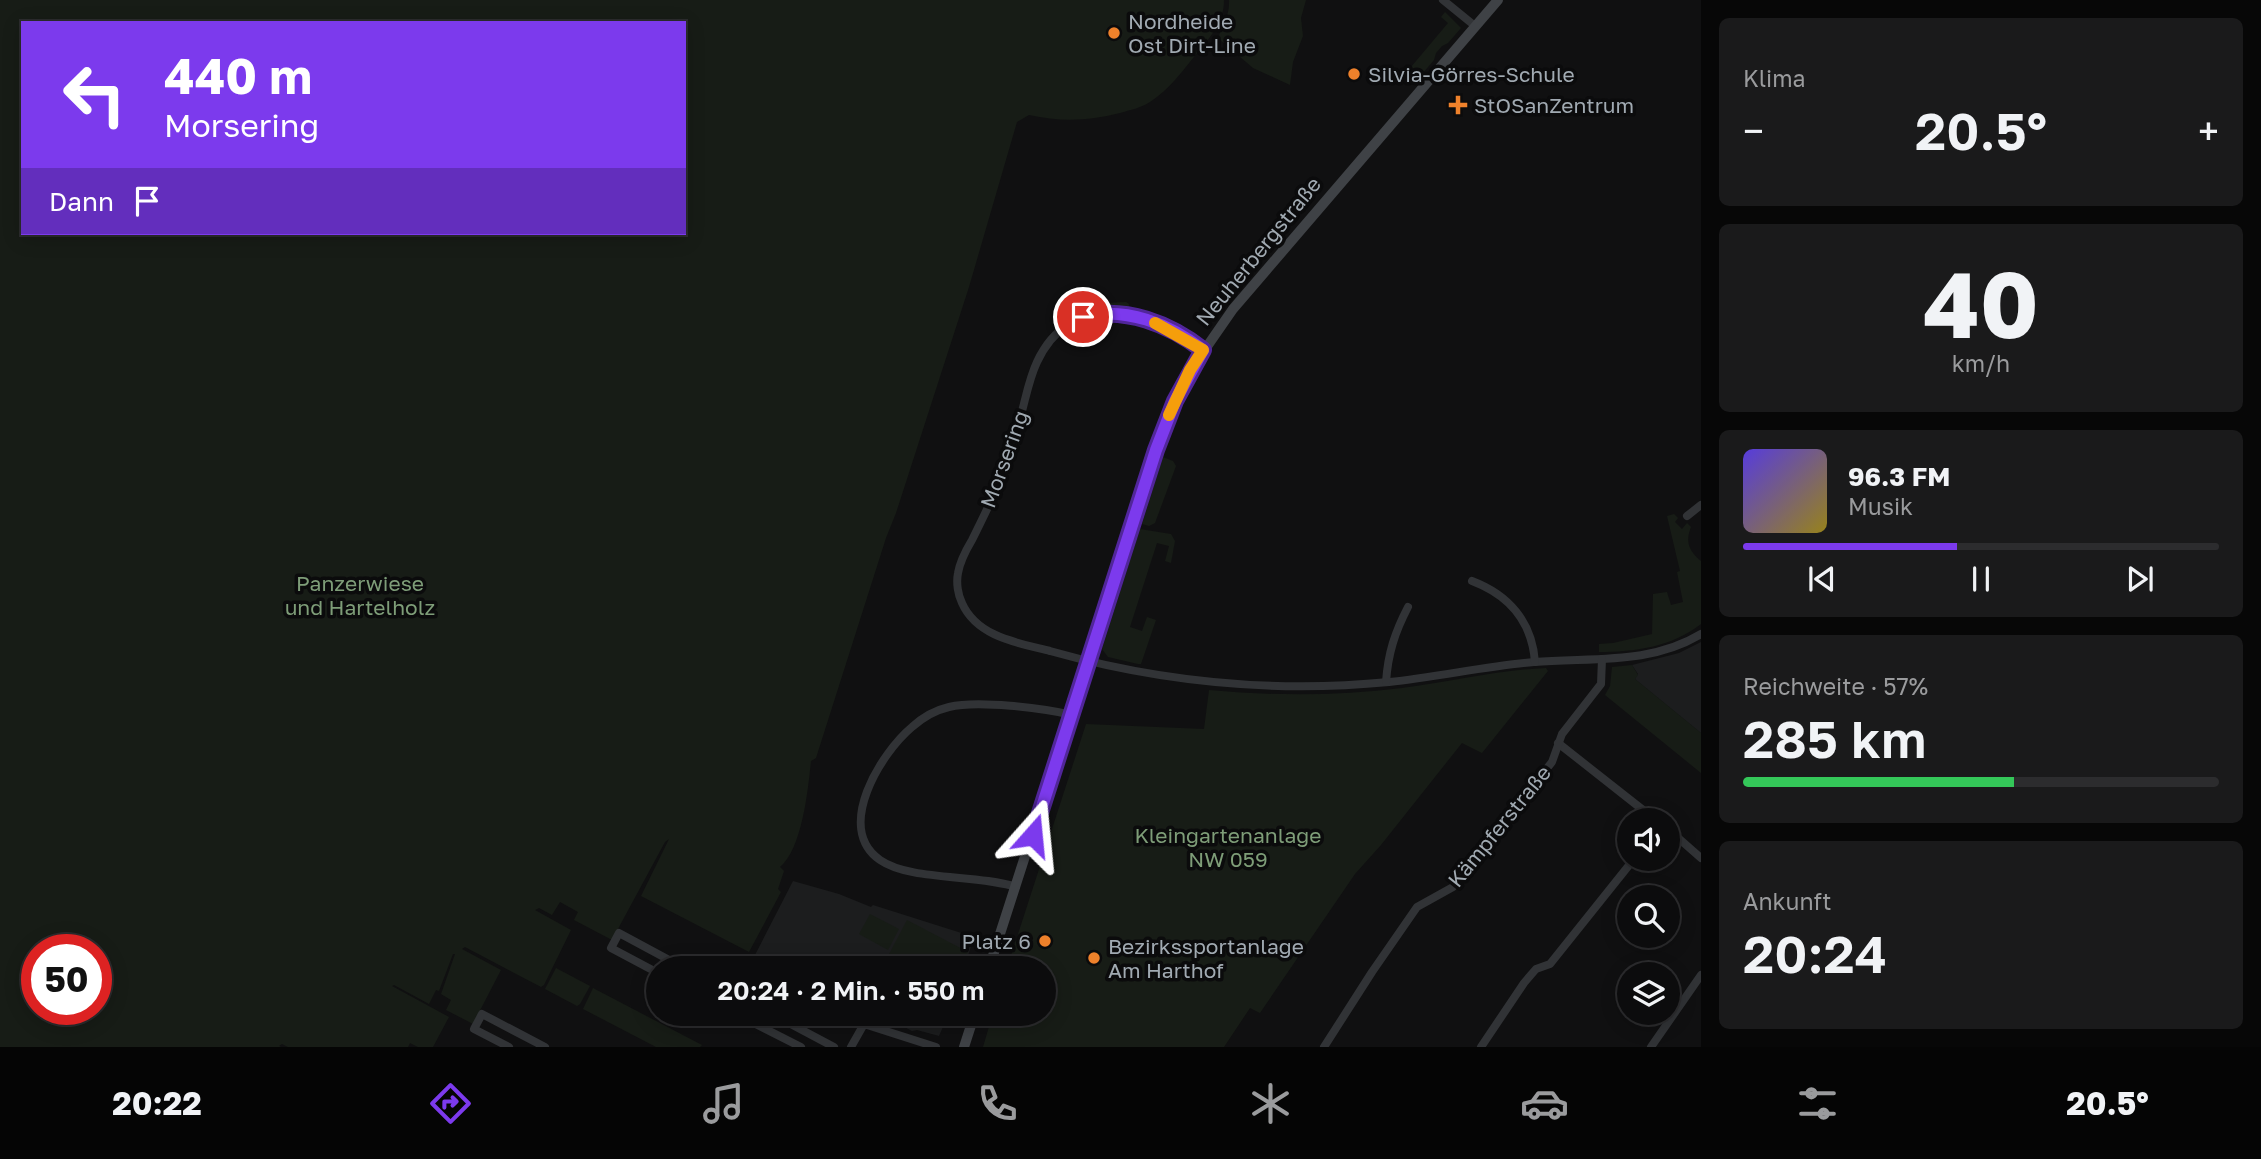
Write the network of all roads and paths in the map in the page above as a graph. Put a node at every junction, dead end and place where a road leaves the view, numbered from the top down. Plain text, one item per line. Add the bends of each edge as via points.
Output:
1 (1443, 0) edge
2 (1497, 0) edge
3 (1475, 26) junction
4 (1203, 350) junction
5 (1701, 505) edge
6 (1687, 516) dead end
7 (1472, 581) dead end
8 (1408, 607) dead end
9 (1701, 634) edge
10 (1602, 659) junction
11 (1088, 661) junction
12 (1535, 662) junction
13 (1386, 682) junction
14 (1072, 715) junction
15 (1558, 743) junction
16 (1640, 808) edge
17 (1680, 840) edge
18 (1701, 858) edge
19 (1624, 871) edge
20 (1016, 887) junction
21 (662, 956) edge
22 (993, 956) edge
23 (646, 967) edge
24 (1701, 975) edge
25 (760, 1026) edge
26 (795, 1026) edge
27 (971, 1026) edge
28 (509, 1047) edge
29 (545, 1047) edge
30 (801, 1047) edge
31 (835, 1047) edge
32 (851, 1047) edge
33 (936, 1047) edge
34 (964, 1047) edge
35 (1324, 1047) edge
36 (1480, 1047) edge
37 (1651, 1047) edge

1 - 3 street
2 - 3 main road, Neuherbergstraße
3 - 4 main road, Neuherbergstraße via 1263,273
4 - 11 main road, Neuherbergstraße via 1164,427
4 - 11 street, Morsering via 1163,326 1119,313 1095,313 1061,331 1035,365 1001,478 962,559 957,575 960,598 981,627
5 - 6 street
7 - 12 street via 1501,596 1517,612 1530,636
8 - 13 street via 1393,638
9 - 10 street, Morsering via 1654,653
10 - 12 street, Morsering
10 - 15 street, Kämpferstraße via 1601,684
11 - 13 street, Morsering via 1142,673 1242,685
11 - 14 main road, Neuherbergstraße
12 - 13 street, Morsering
14 - 20 main road, Neuherbergstraße
14 - 20 street via 1048,709 968,705 939,710 901,737 869,786 861,821 863,837 882,862 909,872
15 - 16 street
15 - 35 street, Kämpferstraße via 1552,762 1453,887 1417,907
17 - 18 street
19 - 36 street via 1550,964 1524,983
20 - 22 main road, Neuherbergstraße
21 - 23 street via 619,933 611,948
24 - 37 street
25 - 30 street
26 - 31 street
27 - 34 main road
28 - 29 street via 474,1029 482,1014
32 - 33 street via 864,1024

